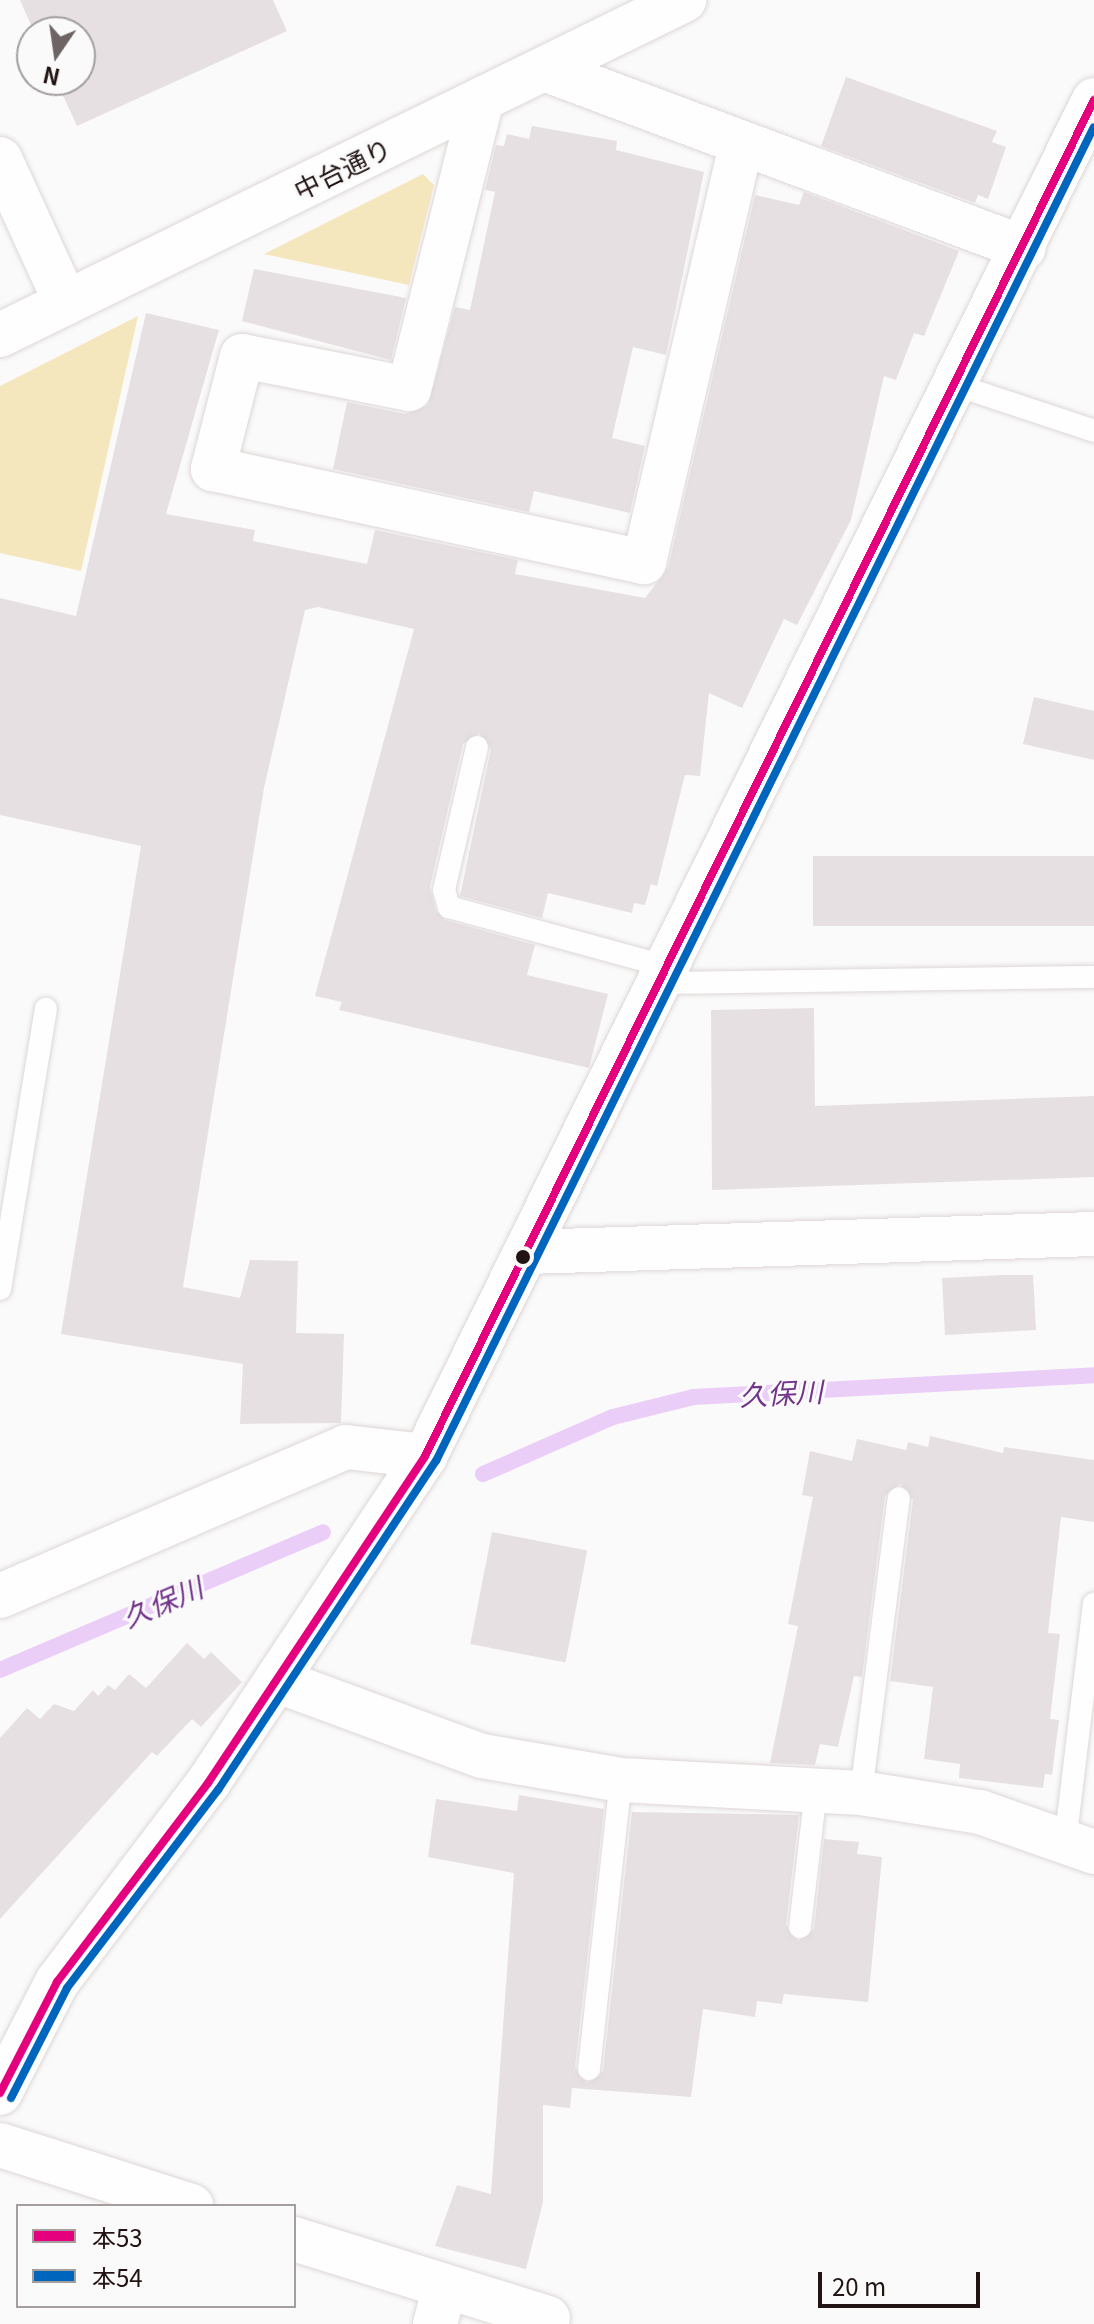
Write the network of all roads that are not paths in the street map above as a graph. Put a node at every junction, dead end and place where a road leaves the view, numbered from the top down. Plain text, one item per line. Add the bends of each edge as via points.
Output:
1 (684, 0) edge
2 (544, 69) junction
3 (482, 99) junction
4 (1094, 100) edge
5 (740, 148) junction
6 (0, 159) edge
7 (1024, 248) junction
8 (66, 303) junction
9 (0, 335) edge
10 (959, 386) junction
11 (1094, 431) edge
12 (477, 747) dead end
13 (662, 974) junction
14 (1094, 977) edge
15 (46, 1009) dead end
16 (9, 1177) edge
17 (1094, 1234) edge
18 (527, 1252) junction
19 (0, 1289) edge
20 (425, 1456) junction
21 (899, 1498) dead end
22 (0, 1596) edge
23 (1094, 1604) edge
24 (278, 1681) junction
25 (621, 1780) junction
26 (816, 1791) junction
27 (861, 1793) junction
28 (1080, 1847) edge
29 (800, 1927) dead end
30 (589, 2069) dead end
31 (0, 2093) edge
32 (0, 2145) edge
33 (185, 2204) edge
34 (296, 2240) edge
35 (440, 2305) edge
36 (548, 2318) dead end

1 - 2 street, 中台通り
2 - 3 street, 中台通り
2 - 5 street
3 - 5 street via 409,389 242,356 213,469 644,562
3 - 8 street, 中台通り
4 - 7 street
5 - 7 street
6 - 8 street
7 - 10 street
8 - 9 street, 中台通り
10 - 11 lane
10 - 13 street
12 - 13 lane via 444,890 449,907
13 - 14 lane
13 - 18 street
15 - 16 lane
16 - 19 lane
17 - 18 street
18 - 20 street
20 - 22 street via 346,1447
20 - 24 street
21 - 27 lane
23 - 28 lane
24 - 25 street via 482,1756
24 - 31 street via 57,1982
25 - 26 street
25 - 30 lane
26 - 27 street
26 - 29 lane
27 - 28 street via 980,1812
32 - 33 street
34 - 35 street
35 - 36 street

